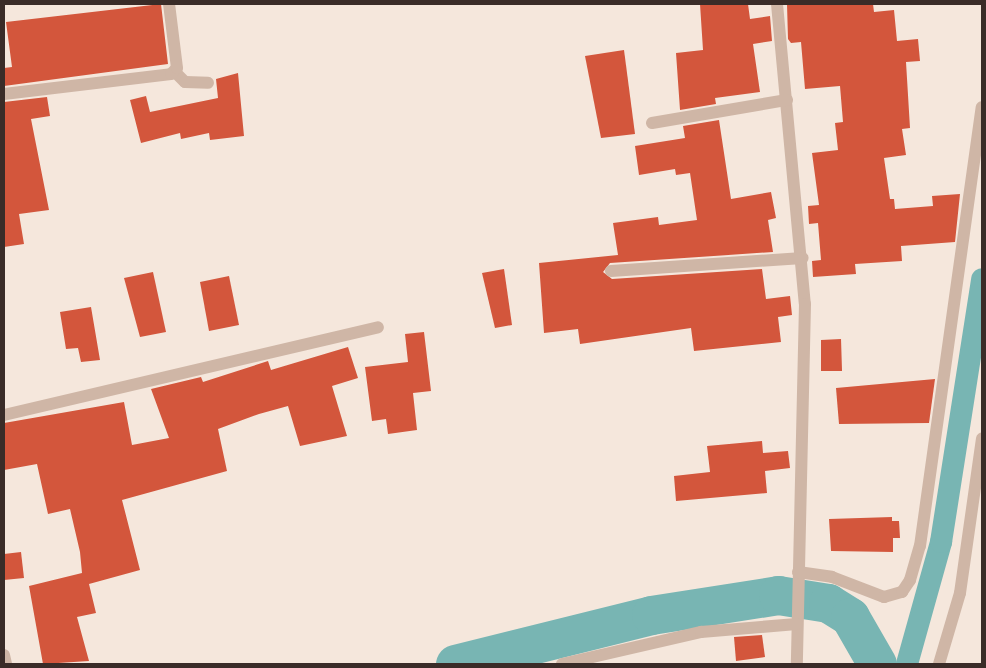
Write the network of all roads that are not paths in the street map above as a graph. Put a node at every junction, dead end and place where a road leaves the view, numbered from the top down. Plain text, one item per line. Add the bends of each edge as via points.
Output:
1 (169, 4) edge
2 (777, 4) edge
3 (175, 72) junction
4 (208, 83) dead end
5 (4, 94) edge
6 (787, 100) junction
7 (982, 107) edge
8 (652, 123) dead end
9 (803, 258) junction
10 (611, 271) dead end
11 (378, 327) dead end
12 (4, 415) edge
13 (982, 439) edge
14 (798, 572) junction
15 (797, 618) junction
16 (4, 654) edge
17 (6, 664) edge
18 (562, 664) edge
19 (797, 664) edge
20 (939, 664) edge

1 - 3 street
2 - 6 street
3 - 4 street via 185,82
3 - 5 street
6 - 8 street
6 - 9 street
7 - 14 street via 920,546 910,580 902,592 884,597 832,577
9 - 10 street
9 - 14 street
11 - 12 street
13 - 20 street via 958,600
14 - 15 street
15 - 18 street via 700,632
15 - 19 street
16 - 17 street

